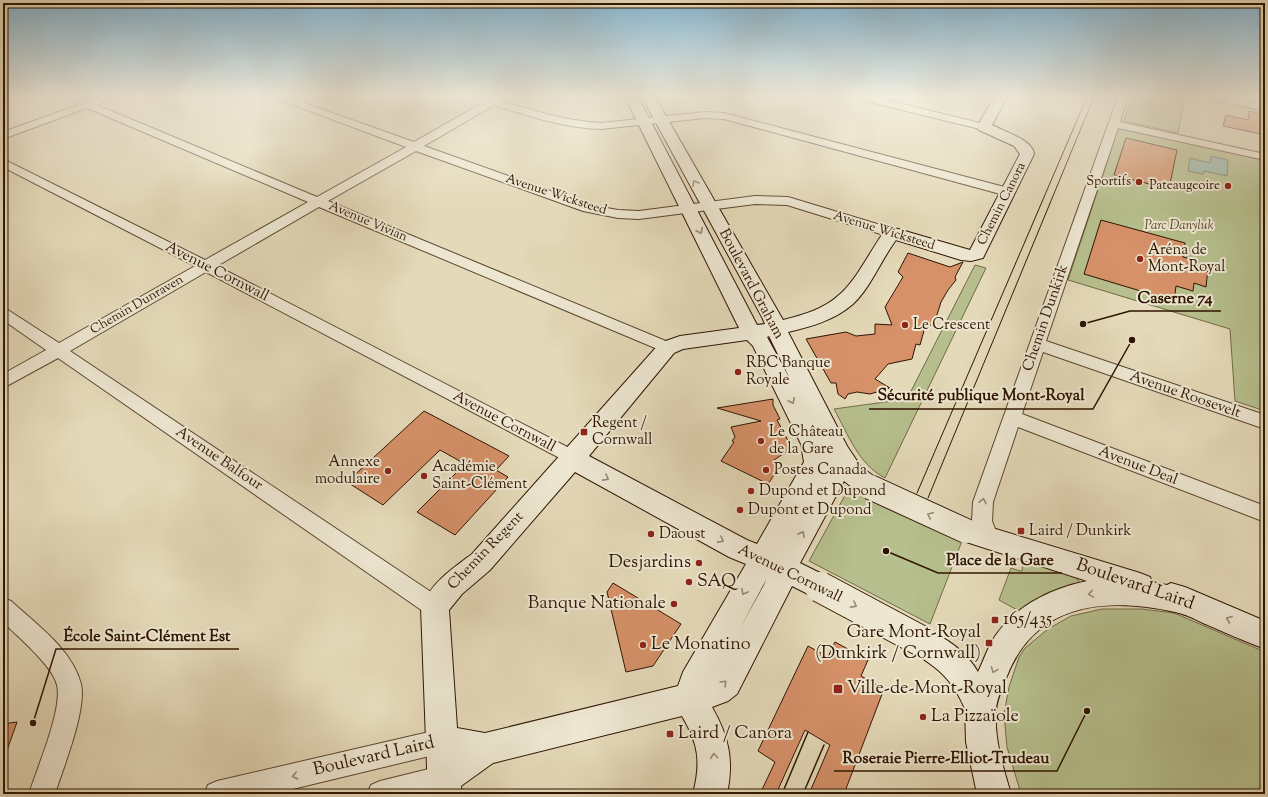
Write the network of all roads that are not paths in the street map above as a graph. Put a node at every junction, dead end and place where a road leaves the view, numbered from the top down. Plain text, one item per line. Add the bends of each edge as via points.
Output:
1 (158, 134) edge
2 (382, 134) edge
3 (436, 134) edge
4 (650, 134) edge
5 (668, 134) edge
6 (796, 134) edge
7 (1000, 134) edge
8 (1110, 134) edge
9 (1161, 134) edge
10 (415, 146) junction
11 (1265, 157) edge
12 (3, 162) edge
13 (1008, 192) junction
14 (319, 201) junction
15 (708, 206) junction
16 (689, 208) junction
17 (892, 233) junction
18 (961, 255) joint
19 (206, 266) junction
20 (3, 312) edge
21 (776, 327) junction
22 (750, 332) junction
23 (1037, 344) junction
24 (667, 348) junction
25 (59, 349) junction
26 (3, 382) edge
27 (1011, 417) junction
28 (1265, 422) edge
29 (573, 458) junction
30 (829, 466) junction
31 (1265, 514) edge
32 (977, 535) junction
33 (773, 563) junction
34 (1185, 600) junction
35 (435, 607) junction
36 (3, 608) edge
37 (1265, 635) edge
38 (689, 699) junction
39 (980, 709) junction
40 (442, 741) junction
41 (485, 749) junction
42 (445, 786) edge
43 (42, 794) edge
44 (217, 794) edge
45 (380, 794) edge
46 (710, 794) edge
47 (994, 794) edge

1 - 14 street, Avenue Vivian
2 - 10 street, Avenue Wicksteed
3 - 10 street, Chemin Dunraven
4 - 16 street, Boulevard Graham
15 -> 5 street, Boulevard Graham
6 - 13 street
7 - 13 street, Chemin Canora via 1019,143 1028,154
8 - 23 street, Chemin Dunkirk
9 - 11 street
10 - 14 street, Chemin Dunraven
10 - 16 street, Avenue Wicksteed via 604,213 639,214
12 - 19 street, Avenue Cornwall
13 - 18 street, Chemin Canora via 976,254
14 - 19 street, Chemin Dunraven
14 - 24 street, Avenue Vivian
15 - 16 street, Avenue Wicksteed
15 - 17 street, Avenue Wicksteed via 761,200 788,201
15 - 21 street, Boulevard Graham
16 -> 22 street, Boulevard Graham
17 - 18 street, Avenue Wicksteed
17 - 21 street via 846,300 821,316
19 - 25 street, Chemin Dunraven
19 - 29 street, Avenue Cornwall
20 - 25 street, Avenue Balfour
21 - 22 street
21 - 30 street, Boulevard Graham
22 - 24 street via 680,343
22 -> 30 street, Boulevard Graham via 761,343 813,444 816,462
23 - 27 street, Chemin Dunkirk
23 - 28 street, Avenue Roosevelt
24 - 29 street, Chemin Regent
25 - 26 street, Chemin Dunraven
25 - 35 street, Avenue Balfour
27 - 31 street, Avenue Deal
32 -> 27 street, Chemin Dunkirk via 982,521 982,502
29 -> 33 street, Avenue Cornwall via 738,549
29 - 35 street, Chemin Regent via 480,562 454,583
32 -> 30 street, Boulevard Laird, bridge
30 - 33 street
32 - 34 street, Boulevard Laird
33 - 38 street via 777,589 726,683 717,690
33 -> 39 street, Avenue Cornwall, bridge via 946,656 969,682
37 -> 34 street, Boulevard Laird
34 -> 39 street via 1115,592 1090,594 1055,603 1033,615 1002,651
35 - 40 street
36 - 43 street via 60,666 70,686 69,703
38 - 41 street, Boulevard Laird
46 -> 38 street via 715,754 709,731
39 - 47 street via 983,749
40 - 41 street, Boulevard Laird
40 - 42 street
40 -> 44 street, Boulevard Laird
41 - 42 street, Boulevard Laird
42 - 45 street, Boulevard Laird

